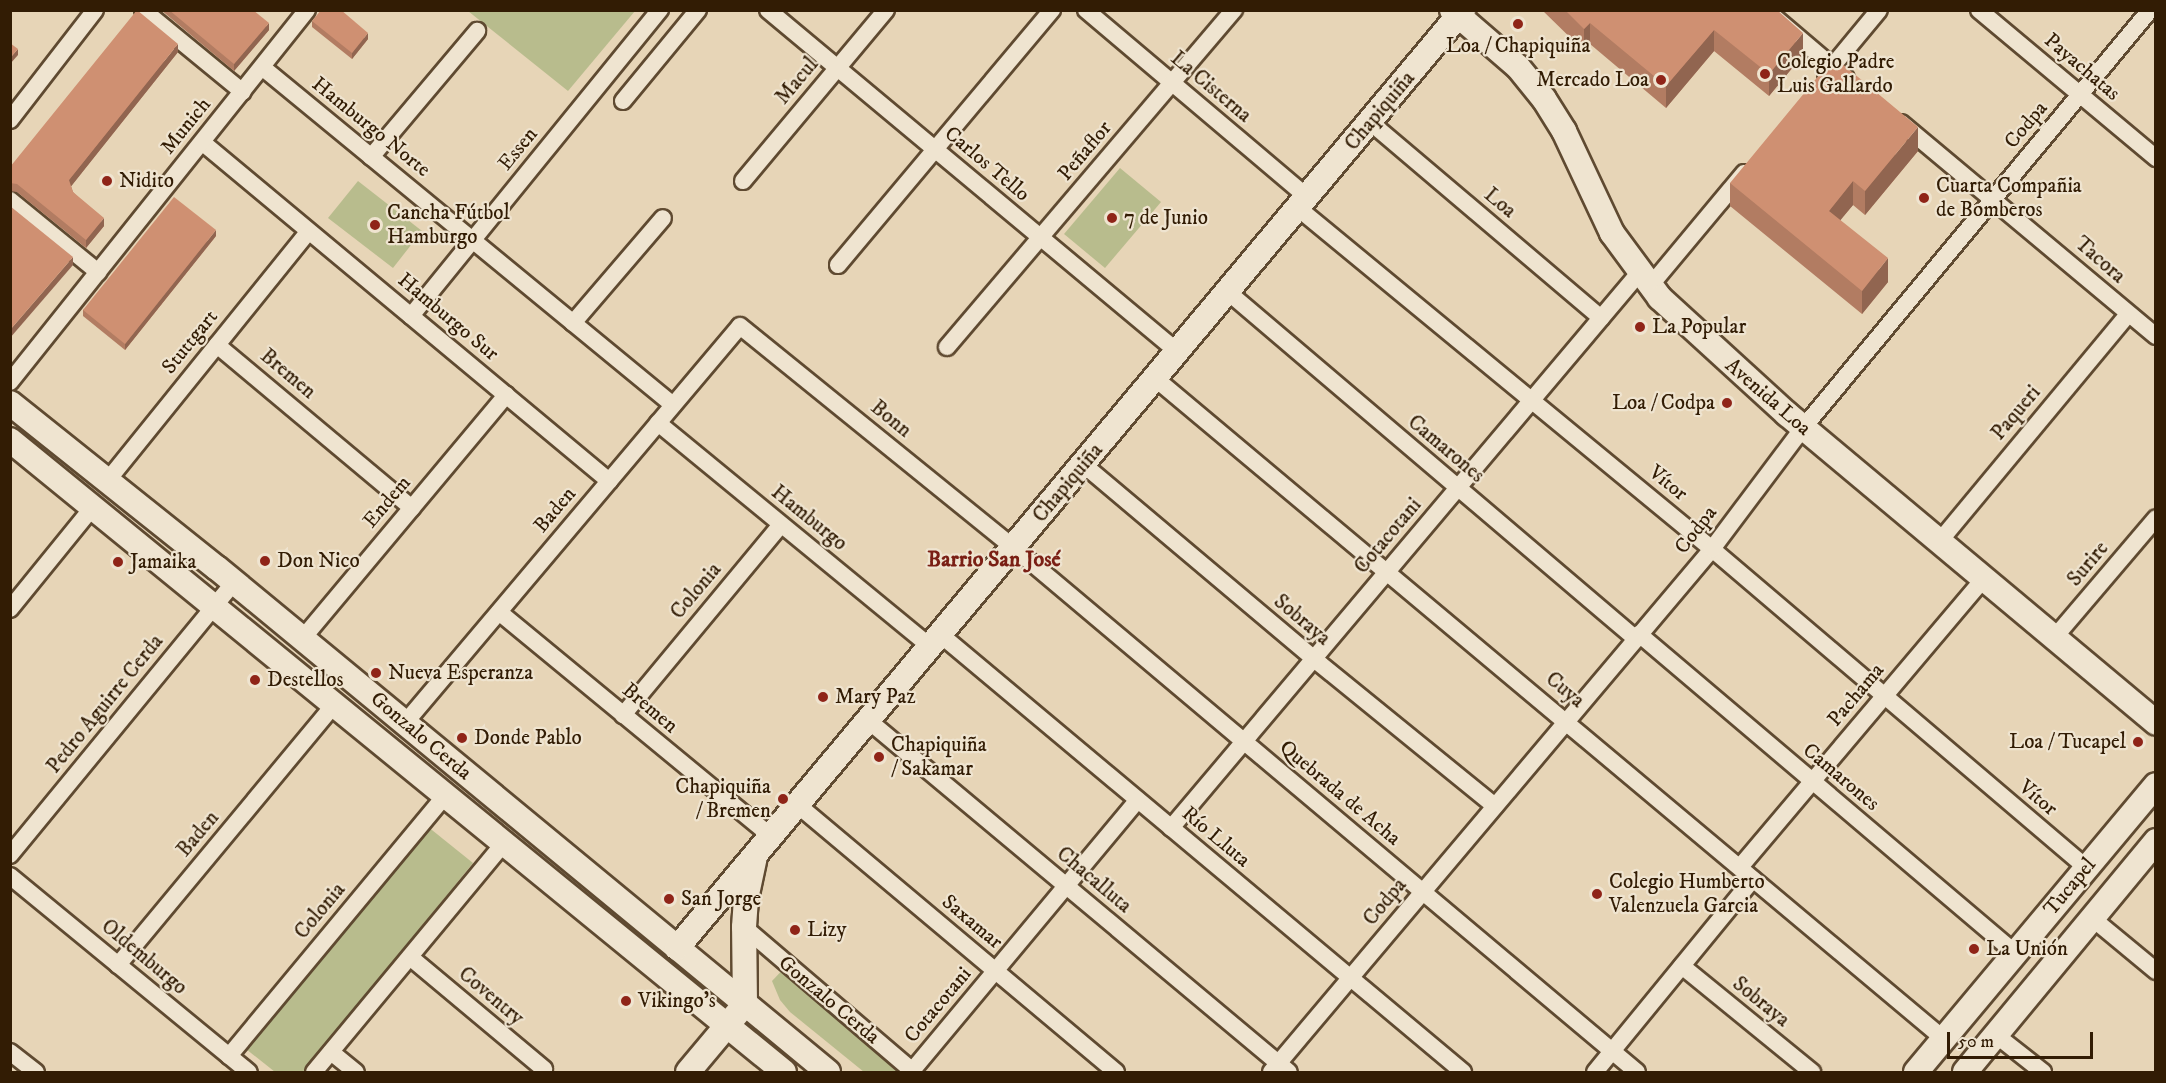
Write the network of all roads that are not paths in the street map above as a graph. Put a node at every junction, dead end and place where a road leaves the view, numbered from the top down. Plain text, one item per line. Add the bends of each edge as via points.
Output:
1 (95, 10) edge
2 (143, 10) edge
3 (308, 10) edge
4 (660, 10) edge
5 (698, 10) edge
6 (768, 10) edge
7 (886, 10) edge
8 (1052, 10) edge
9 (1086, 10) edge
10 (1234, 10) edge
11 (1766, 10) edge
12 (1879, 10) edge
13 (1979, 10) edge
14 (2150, 10) edge
15 (1458, 12) edge
16 (477, 32) dead end
17 (1832, 66) junction
18 (262, 68) junction
19 (837, 68) junction
20 (1172, 83) junction
21 (1817, 85) edge
22 (1859, 88) edge
23 (243, 92) junction
24 (2080, 95) junction
25 (623, 101) dead end
26 (1886, 111) edge
27 (10, 120) edge
28 (1370, 122) junction
29 (202, 142) junction
30 (935, 150) junction
31 (371, 157) junction
32 (1756, 158) edge
33 (2156, 158) edge
34 (743, 181) dead end
35 (1994, 198) junction
36 (10, 200) edge
37 (1303, 203) junction
38 (663, 218) dead end
39 (308, 232) junction
40 (1040, 238) junction
41 (473, 241) junction
42 (838, 265) dead end
43 (98, 272) junction
44 (1644, 280) junction
45 (1228, 292) junction
46 (2128, 314) junction
47 (411, 316) junction
48 (1601, 318) junction
49 (573, 323) junction
50 (740, 326) joint
51 (2156, 336) edge
52 (217, 345) junction
53 (947, 347) dead end
54 (1178, 352) junction
55 (1156, 379) junction
56 (10, 382) edge
57 (506, 395) junction
58 (1532, 400) junction
59 (10, 403) edge
60 (673, 405) junction
61 (658, 423) junction
62 (1803, 428) junction
63 (10, 440) edge
64 (1084, 465) junction
65 (108, 480) junction
66 (609, 481) junction
67 (1458, 488) junction
68 (93, 507) junction
69 (412, 508) junction
70 (2156, 518) edge
71 (781, 525) junction
72 (1939, 542) junction
73 (1014, 548) junction
74 (1712, 549) junction
75 (1388, 572) junction
76 (1983, 579) junction
77 (234, 582) junction
78 (214, 606) junction
79 (10, 609) edge
80 (499, 612) junction
81 (1637, 637) junction
82 (303, 638) junction
83 (2054, 638) junction
84 (936, 641) junction
85 (1314, 659) junction
86 (1884, 697) junction
87 (335, 704) junction
88 (623, 715) junction
89 (869, 721) junction
90 (1567, 721) junction
91 (2156, 722) edge
92 (405, 723) junction
93 (1245, 742) junction
94 (1812, 782) junction
95 (2156, 785) edge
96 (446, 795) junction
97 (1138, 800) junction
98 (798, 806) junction
99 (1495, 806) junction
100 (1171, 828) junction
101 (772, 837) junction
102 (2156, 841) edge
103 (504, 843) junction
104 (10, 855) edge
105 (755, 858) junction
106 (1740, 867) junction
107 (2086, 868) junction
108 (10, 876) edge
109 (1753, 879) junction
110 (1066, 886) junction
111 (1423, 892) junction
112 (2092, 918) junction
113 (744, 927) junction
114 (677, 948) junction
115 (2015, 953) junction
116 (410, 957) junction
117 (118, 964) junction
118 (1682, 966) junction
119 (996, 971) junction
120 (2156, 971) edge
121 (1350, 978) junction
122 (745, 1004) junction
123 (727, 1025) junction
124 (1996, 1035) junction
125 (1944, 1039) junction
126 (10, 1052) edge
127 (331, 1052) junction
128 (1612, 1052) junction
129 (229, 1056) junction
130 (544, 1069) dead end
131 (1280, 1070) edge
132 (36, 1072) edge
133 (249, 1072) edge
134 (314, 1072) edge
135 (356, 1072) edge
136 (688, 1072) edge
137 (784, 1072) edge
138 (828, 1072) edge
139 (913, 1072) edge
140 (1116, 1072) edge
141 (1463, 1072) edge
142 (1595, 1072) edge
143 (1637, 1072) edge
144 (1812, 1072) edge
145 (1916, 1072) edge
146 (1965, 1072) edge
147 (2043, 1072) edge

1 - 27 street
2 - 23 street
3 - 18 street, Munich
4 - 41 street, Essen
5 - 25 street
6 - 19 street, Carlos Tello
7 - 19 street, Macul
8 - 30 street
9 - 20 street, La Cisterna
10 - 20 street, Peñaflor
11 - 17 street
12 - 17 street
13 - 24 street, Payachatas
14 - 24 street, Codpa
15 - 28 street, Chapiquiña
15 - 44 street, Avenida Loa via 1518,67 1544,99 1567,138 1601,214
16 - 31 street
17 - 21 street
17 - 22 street
18 - 23 street, Munich
18 - 31 street, Hamburgo Norte
19 - 30 street, Carlos Tello
19 - 34 street, Macul
20 - 37 street, La Cisterna
20 - 40 street, Peñaflor
23 - 29 street, Munich
24 - 33 street, Payachatas
24 - 35 street, Codpa
26 - 35 street, Tacora
28 - 37 street, Chapiquiña
28 - 48 street, Loa
29 - 39 street, Hamburgo Sur
29 - 43 street, Munich
30 - 40 street, Carlos Tello
30 - 42 street
31 - 41 street, Hamburgo Norte
32 - 44 street, Cotacotani
35 - 46 street, Tacora
35 - 62 street, Codpa
36 - 43 street
37 - 45 street, Chapiquiña
37 - 58 street, Vítor
38 - 49 street
39 - 47 street, Hamburgo Sur
39 - 52 street, Stuttgart
40 - 53 street, Peñaflor
40 - 54 street, Carlos Tello
41 - 47 street, Essen
41 - 49 street, Hamburgo Norte
43 - 56 street, Munich
44 - 48 street, Cotacotani
44 - 62 street, Avenida Loa via 1707,344
45 - 54 street, Chapiquiña
45 - 67 street, Camarones
46 - 51 street, Tacora
46 - 72 street, Paqueri
47 - 57 street, Hamburgo Sur
48 - 58 street, Cotacotani
49 - 60 street, Hamburgo Norte
50 - 60 street, Baden
50 - 73 street, Bonn
52 - 65 street, Stuttgart
52 - 69 street, Bremen
54 - 55 street, Chapiquiña
55 - 64 street, Chapiquiña
55 - 75 street, Cuya
57 - 66 street, Hamburgo Sur
57 - 69 street, Endem
58 - 67 street, Cotacotani
58 - 74 street, Vítor
59 - 65 street, Gonzalo Cerda
60 - 61 street, Baden
61 - 66 street, Baden
61 - 71 street, Hamburgo
62 - 72 street, Avenida Loa
62 - 74 street, Codpa
63 - 68 street, Gonzalo Cerda
64 - 73 street, Chapiquiña
64 - 85 street, Sobraya
65 - 77 street, Gonzalo Cerda
66 - 80 street, Baden
67 - 75 street, Cotacotani
67 - 81 street, Camarones
68 - 78 street, Gonzalo Cerda
68 - 79 street
69 - 82 street, Endem
70 - 83 street, Surire
71 - 84 street, Hamburgo
71 - 88 street, Colonia
72 - 76 street, Avenida Loa
73 - 84 street, Chapiquiña
73 - 93 street, Quebrada de Acha
74 - 81 street, Codpa
74 - 86 street, Vítor
75 - 85 street, Cotacotani
75 - 90 street, Cuya
76 - 83 street, Avenida Loa
76 - 86 street, Pachama
77 - 78 street, Pedro Aguirre Cerda
77 - 82 street, Gonzalo Cerda
78 - 87 street, Gonzalo Cerda
78 - 104 street, Pedro Aguirre Cerda
80 - 88 street, Bremen
80 - 92 street, Baden
81 - 90 street, Codpa
81 - 94 street, Camarones
82 - 92 street, Gonzalo Cerda
83 - 91 street, Avenida Loa
84 - 89 street, Chapiquiña
84 - 97 street, Río Lluta
85 - 93 street, Cotacotani
85 - 99 street, Sobraya
86 - 94 street, Pachama
86 - 107 street, Vítor
87 - 96 street, Gonzalo Cerda
87 - 117 street, Baden
88 - 101 street, Bremen
89 - 98 street, Chapiquiña
89 - 110 street, Chacalluta
90 - 99 street, Codpa
90 - 106 street, Cuya
92 - 114 street, Gonzalo Cerda
93 - 100 street, Cotacotani
93 - 111 street, Quebrada de Acha
94 - 106 street, Pachama
94 - 115 street, Camarones
95 - 107 street, Tucapel
96 - 103 street, Gonzalo Cerda
96 - 129 street, Colonia
97 - 100 street, Río Lluta
97 - 110 street, Cotacotani
98 - 101 street, Chapiquiña
98 - 119 street, Saxamar
99 - 111 street, Codpa
100 - 121 street, Río Lluta
101 - 105 street, Chapiquiña
102 - 112 street, Tucapel
103 - 116 street
103 - 123 street, Gonzalo Cerda
105 - 113 street, Chapiquiña
105 - 114 street
106 - 109 street, Cuya
107 - 115 street, Tucapel
108 - 117 street, Oldemburgo
109 - 118 street
109 - 125 street, Cuya
110 - 119 street, Cotacotani
110 - 131 street, Chacalluta
111 - 121 street, Codpa
111 - 128 street, Quebrada de Acha
112 - 120 street
112 - 124 street, Tucapel
113 - 122 street, Chapiquiña
113 - 139 street, Gonzalo Cerda
114 - 122 street, Gonzalo Cerda
115 - 125 street, Tucapel
116 - 127 street
116 - 130 street, Coventry
117 - 129 street, Oldemburgo
118 - 128 street
118 - 144 street, Sobraya
119 - 139 street, Cotacotani
119 - 140 street, Saxamar
121 - 131 street, Codpa
121 - 141 street, Río Lluta
122 - 123 street
122 - 138 street, Gonzalo Cerda
123 - 136 street
123 - 137 street, Gonzalo Cerda
124 - 146 street, Tucapel
124 - 147 street
125 - 145 street, Tucapel
126 - 132 street
127 - 134 street
127 - 135 street
128 - 142 street
128 - 143 street, Quebrada de Acha
129 - 133 street, Oldemburgo

